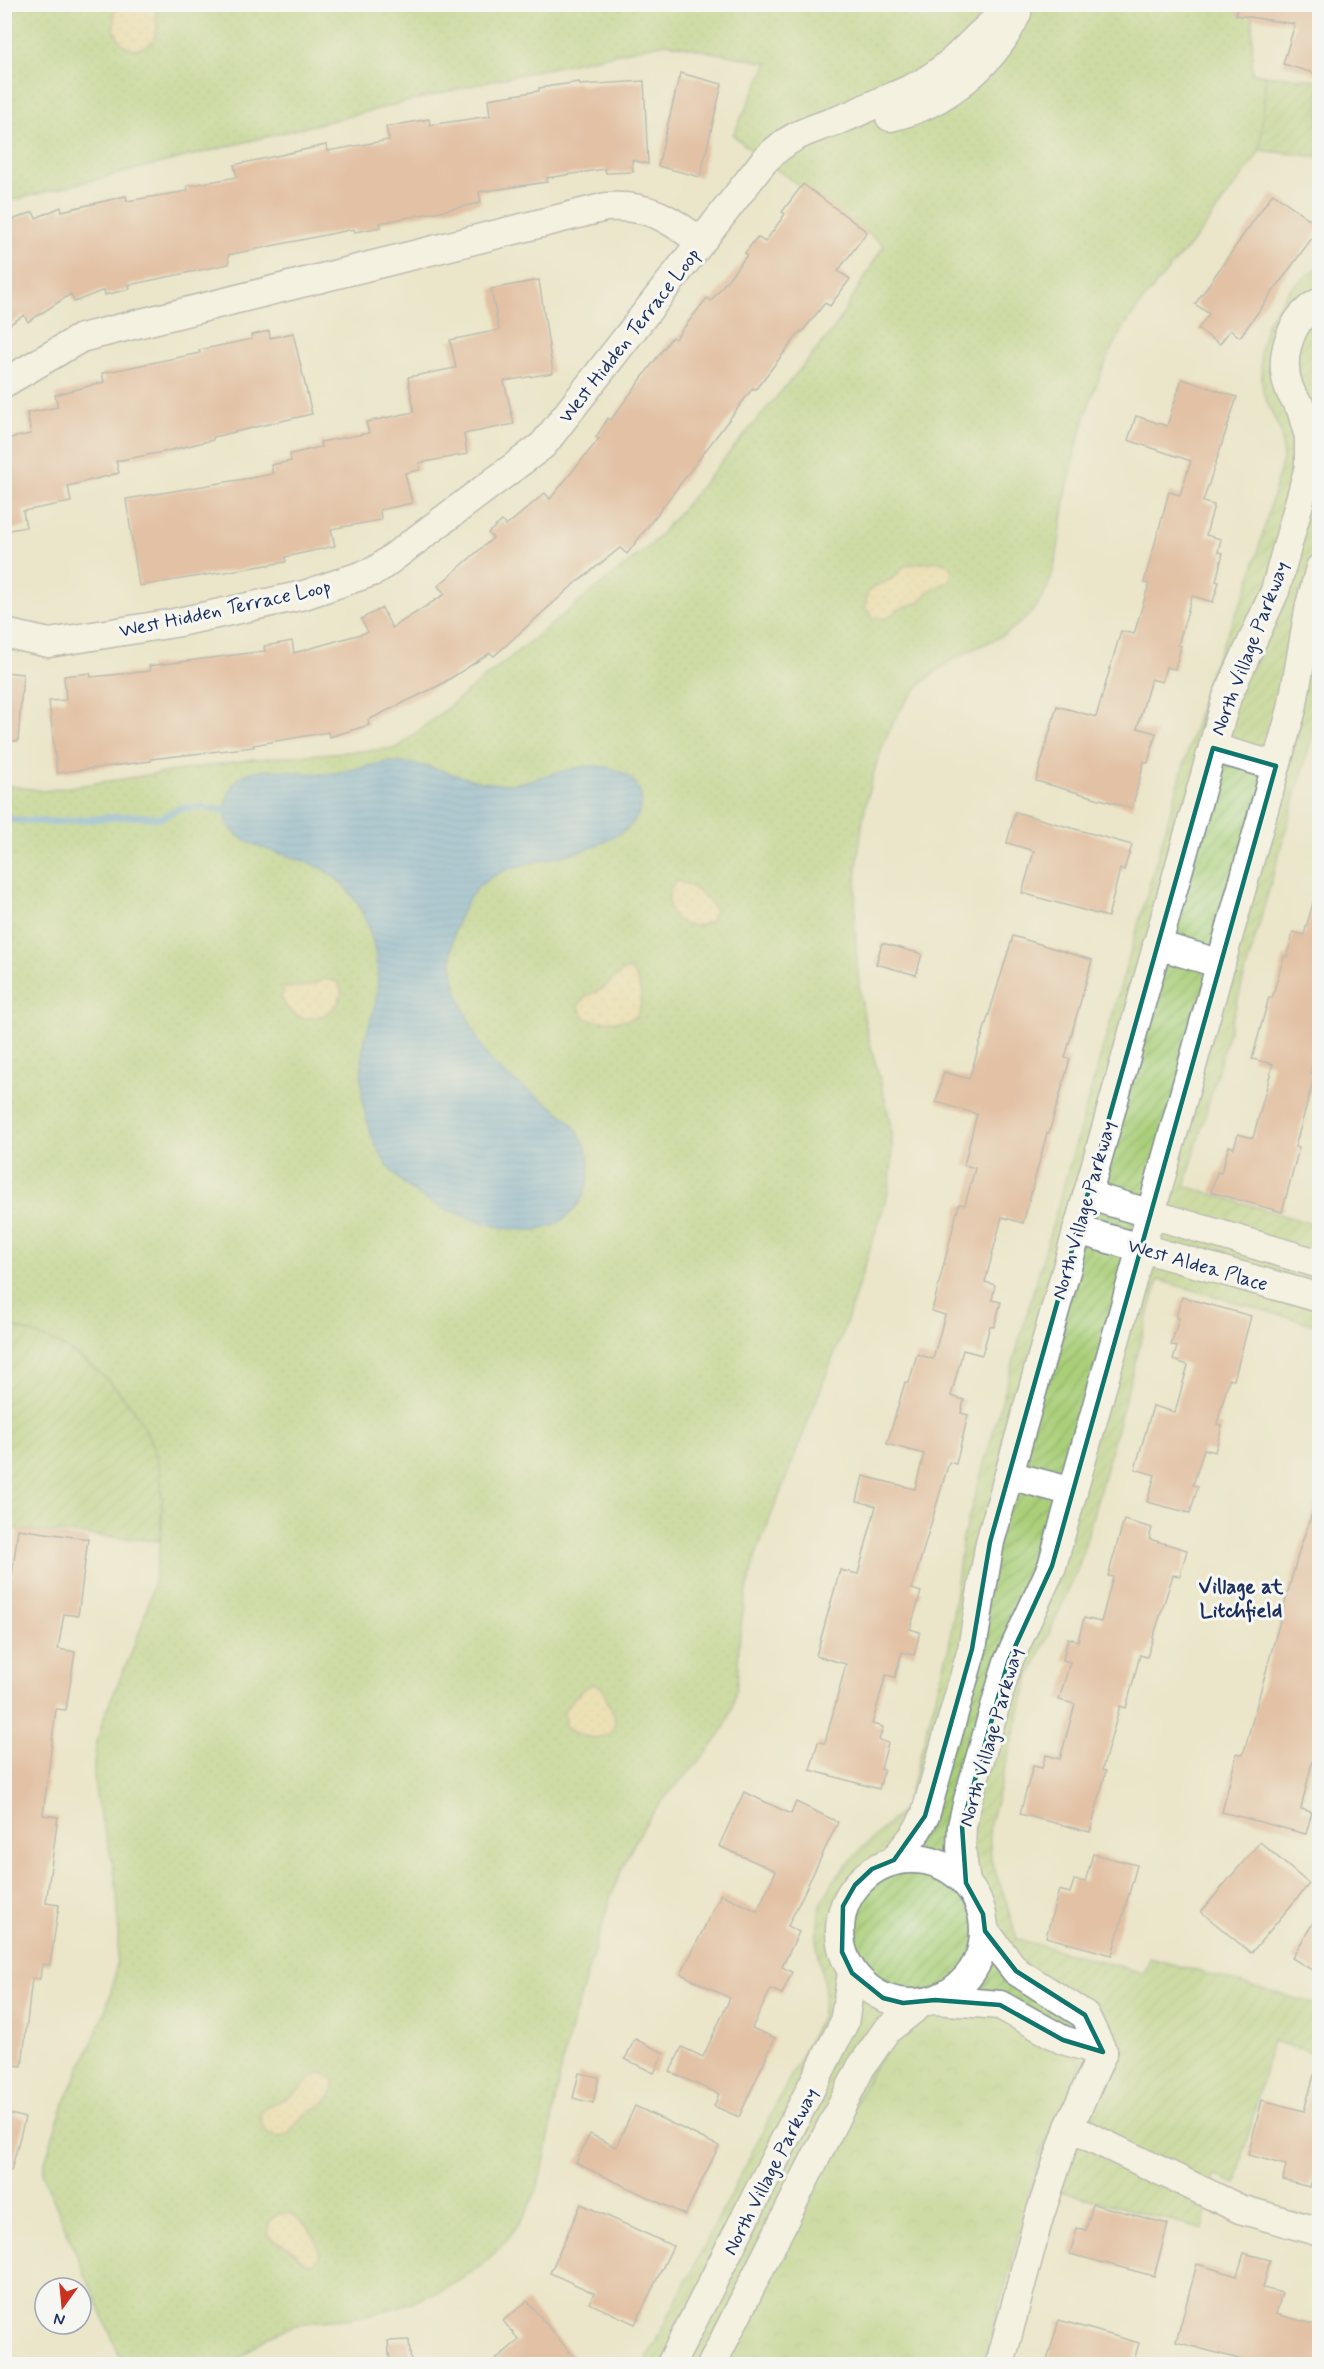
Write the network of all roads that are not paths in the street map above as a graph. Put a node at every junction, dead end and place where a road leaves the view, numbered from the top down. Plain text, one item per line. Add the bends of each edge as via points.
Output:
1 (1019, 4) edge
2 (701, 242) junction
3 (1320, 302) edge
4 (4, 383) edge
5 (1310, 417) edge
6 (1320, 568) edge
7 (4, 633) edge
8 (1213, 748) junction
9 (1276, 766) junction
10 (1157, 945) junction
11 (1221, 964) junction
12 (1087, 1195) junction
13 (1151, 1214) junction
14 (1077, 1230) junction
15 (1141, 1248) junction
16 (1320, 1264) edge
17 (1320, 1298) edge
18 (1009, 1475) junction
19 (1073, 1492) junction
20 (894, 1860) junction
21 (966, 1883) junction
22 (985, 1931) junction
23 (852, 1973) junction
24 (929, 2001) junction
25 (1103, 2052) junction
26 (1069, 2127) junction
27 (1320, 2232) edge
28 (671, 2364) edge
29 (712, 2364) edge
30 (1000, 2364) edge

1 - 2 street, West Hidden Terrace Loop via 1009,31 969,61 944,94 913,110 878,120 844,118 806,130 779,146
2 - 4 street, West Hidden Terrace Loop via 656,212 606,207 81,338
2 - 7 street, West Hidden Terrace Loop via 543,445 375,571 304,595 174,623 49,643
3 - 5 street, North Village Parkway via 1298,321 1288,342 1285,365 1289,388
5 - 8 street, North Village Parkway via 1309,467 1275,591 1227,698
6 - 9 street, North Village Parkway via 1292,709
8 - 9 street, North Village Parkway
8 - 10 street, North Village Parkway
9 - 11 street, North Village Parkway
10 - 11 street
10 - 12 street, North Village Parkway
11 - 13 street, North Village Parkway
12 - 13 street, West Aldea Place
12 - 14 street, North Village Parkway
13 - 15 street, North Village Parkway
13 - 16 street, West Aldea Place
14 - 15 street, West Aldea Place
14 - 18 street, North Village Parkway
15 - 17 street, West Aldea Place
15 - 19 street, North Village Parkway
18 - 19 street
18 - 20 street, North Village Parkway via 990,1542 972,1649 925,1816
19 - 21 street, North Village Parkway via 1052,1566 1008,1662 968,1800 961,1848
20 - 21 street via 933,1861
20 - 23 street via 872,1869 855,1885 843,1906 840,1940
21 - 22 street via 983,1914
22 - 24 street via 981,1953 971,1973 955,1989
22 - 25 street via 1016,1971 1085,2015
23 - 24 street via 866,1988 884,1998 903,2003
23 - 28 street, North Village Parkway via 844,2023
24 - 25 street via 1000,2005 1063,2040
24 - 29 street, North Village Parkway via 886,2031 861,2067
25 - 26 street
26 - 27 street via 1240,2209
26 - 30 street via 1039,2217

